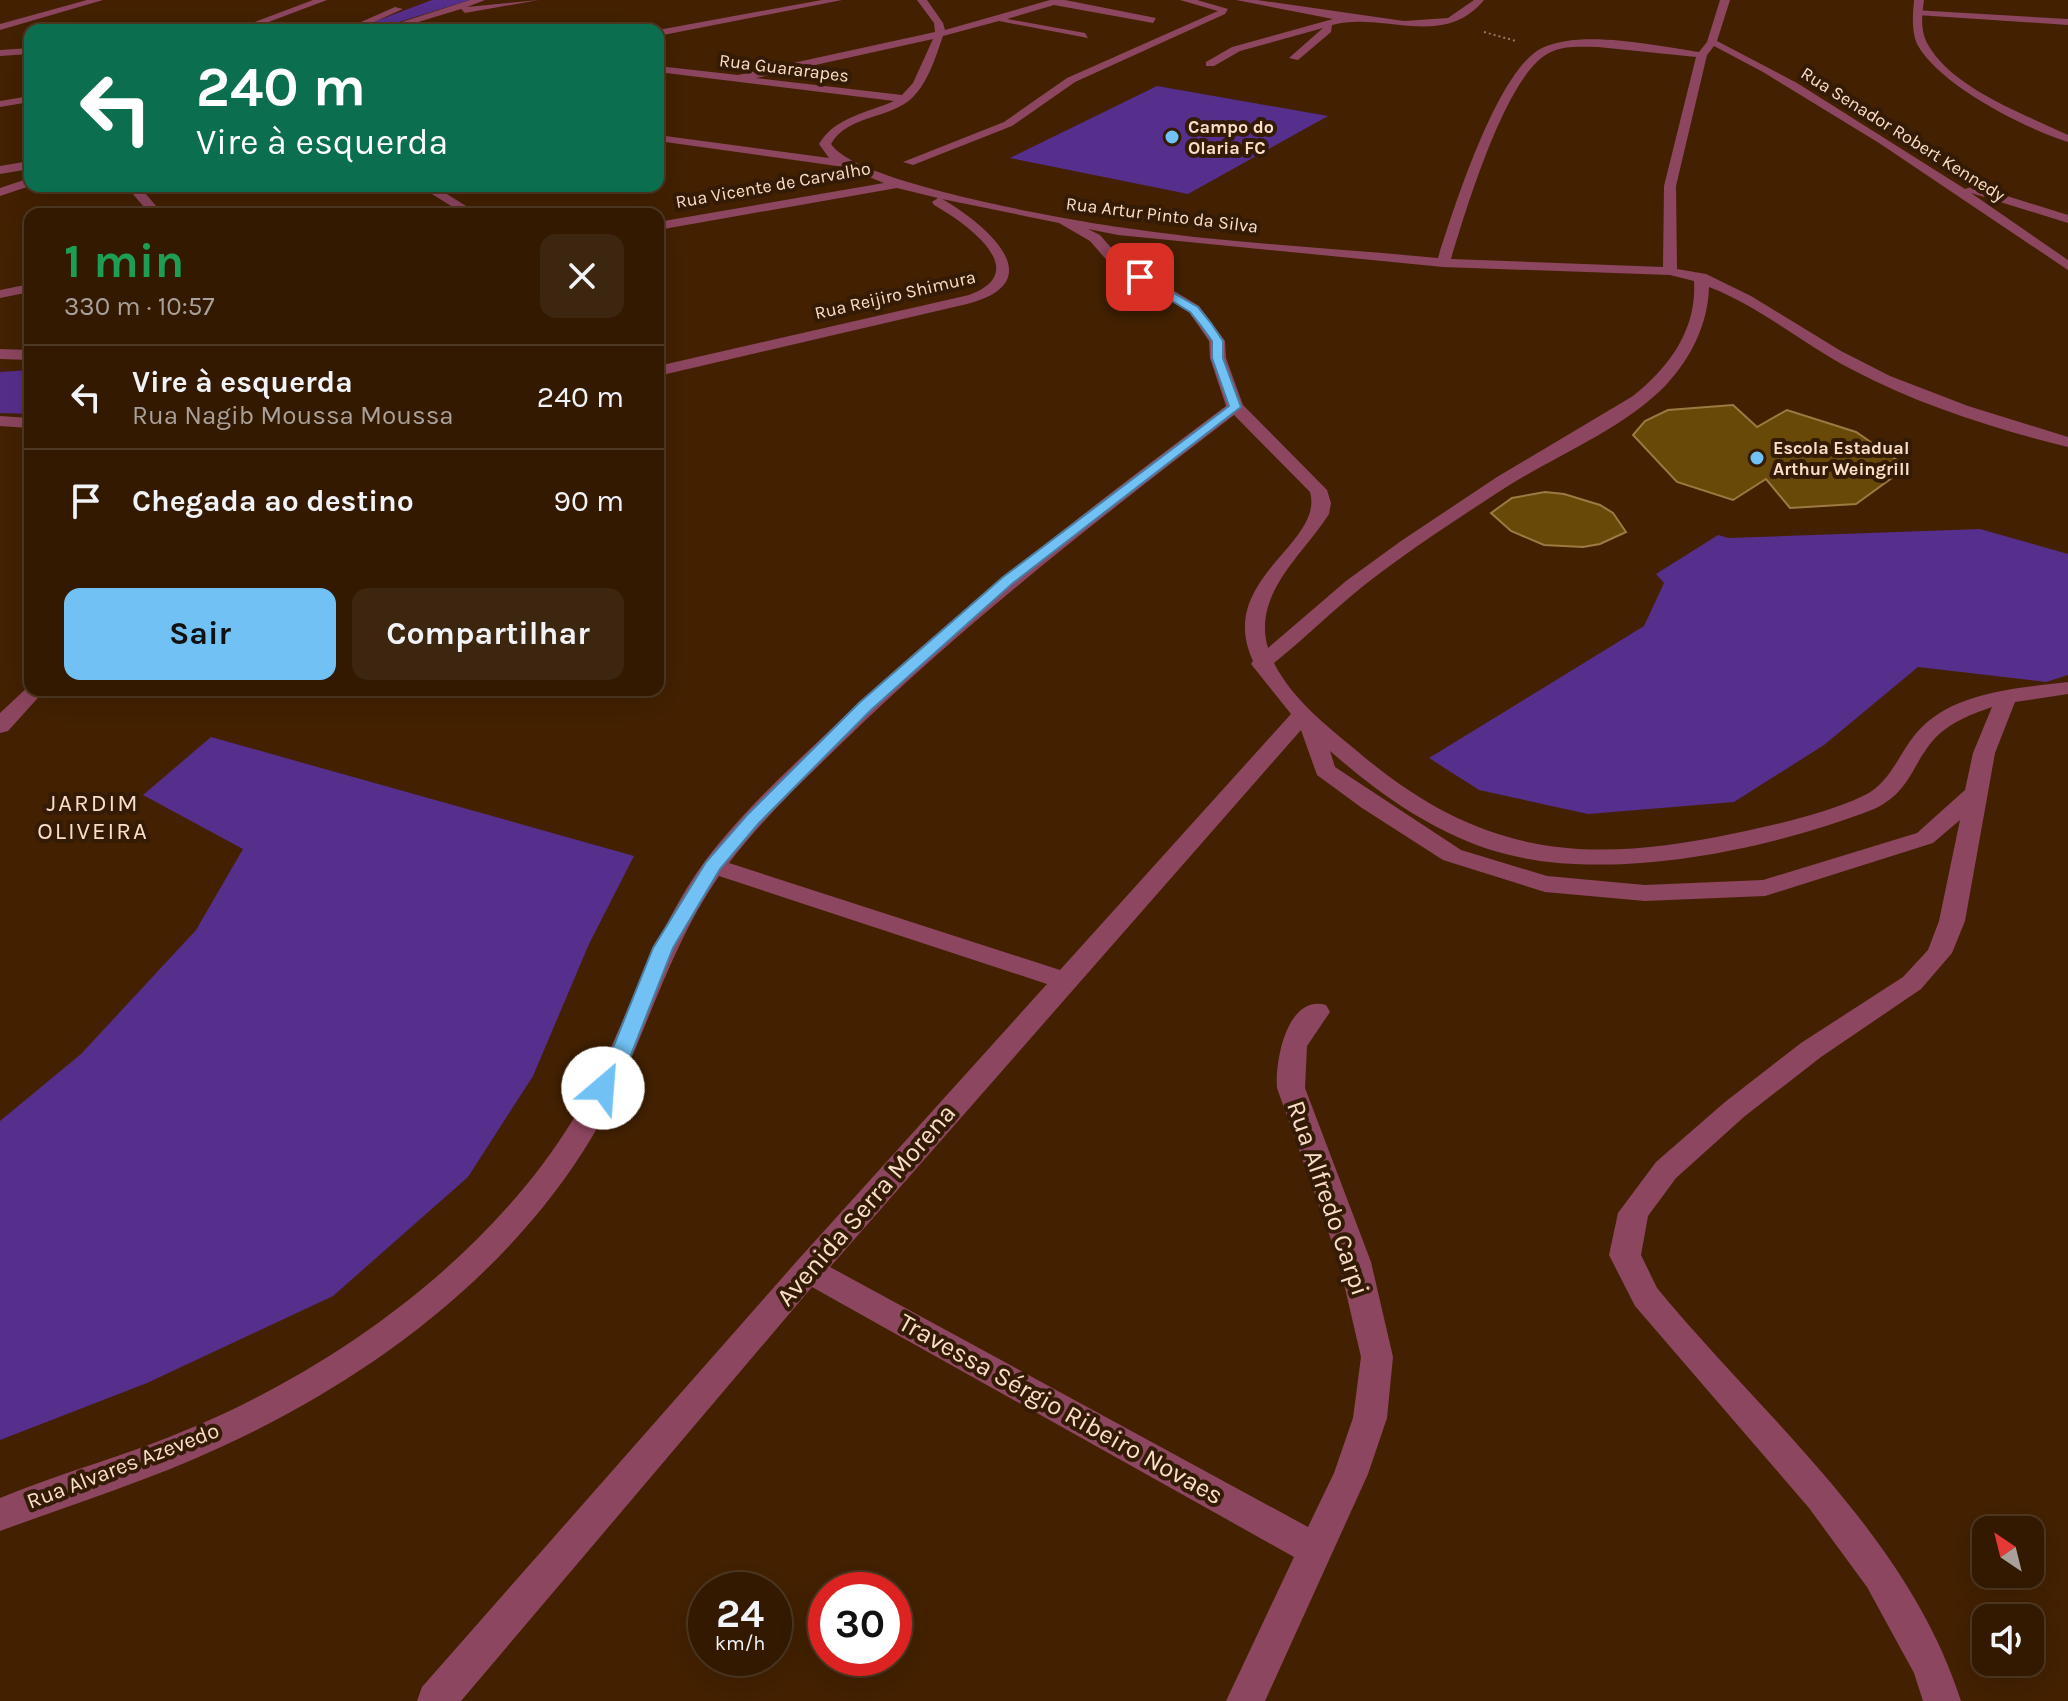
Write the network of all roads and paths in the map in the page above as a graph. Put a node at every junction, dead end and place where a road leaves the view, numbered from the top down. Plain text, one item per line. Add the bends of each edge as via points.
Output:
1 (58, 0) edge
2 (75, 0) edge
3 (313, 0) edge
4 (321, 0) edge
5 (480, 0) edge
6 (534, 0) edge
7 (837, 0) edge
8 (922, 0) edge
9 (1185, 0) edge
10 (1241, 0) edge
11 (1479, 0) edge
12 (1725, 0) edge
13 (94, 1) edge
14 (1057, 1) edge
15 (1918, 6) edge
16 (405, 7) dead end
17 (433, 13) junction
18 (6, 15) edge
19 (29, 17) junction
20 (1348, 17) junction
21 (997, 20) junction
22 (1153, 20) dead end
23 (1448, 21) junction
24 (2068, 22) edge
25 (255, 24) edge
26 (363, 24) edge
27 (400, 24) edge
28 (1327, 25) junction
29 (0, 27) edge
30 (664, 32) edge
31 (942, 34) junction
32 (1085, 36) dead end
33 (1712, 42) junction
34 (1546, 50) junction
35 (24, 51) edge
36 (0, 53) edge
37 (1702, 55) junction
38 (1294, 58) dead end
39 (1210, 64) dead end
40 (664, 70) edge
41 (736, 79) junction
42 (906, 99) junction
43 (24, 100) edge
44 (0, 104) edge
45 (664, 139) edge
46 (2068, 139) edge
47 (909, 162) dead end
48 (846, 164) junction
49 (24, 166) edge
50 (0, 170) edge
51 (1951, 183) junction
52 (24, 184) edge
53 (903, 187) junction
54 (0, 192) edge
55 (137, 192) edge
56 (435, 192) edge
57 (152, 208) edge
58 (463, 208) edge
59 (2068, 219) edge
60 (1065, 222) junction
61 (664, 225) edge
62 (1443, 263) junction
63 (2068, 266) edge
64 (1670, 271) junction
65 (1701, 277) junction
66 (24, 289) edge
67 (0, 294) edge
68 (0, 354) edge
69 (24, 355) edge
70 (664, 370) edge
71 (1235, 407) junction
72 (0, 421) edge
73 (24, 423) edge
74 (2068, 442) edge
75 (1261, 664) junction
76 (2068, 688) edge
77 (28, 696) edge
78 (2007, 696) junction
79 (1305, 716) junction
80 (0, 726) edge
81 (1977, 792) junction
82 (713, 866) junction
83 (1065, 981) junction
84 (1317, 1012) dead end
85 (808, 1270) junction
86 (0, 1515) edge
87 (1314, 1549) junction
88 (436, 1701) edge
89 (1245, 1701) edge
90 (1942, 1701) edge

1 - 18 street
2 - 13 street
3 - 4 street
4 - 25 street
5 - 17 street
6 - 17 street
7 - 30 street
8 - 31 street
9 - 47 street via 1223,9 1071,80 1008,124
10 - 20 street
11 - 23 street via 1465,15
12 - 33 street
13 - 19 street
14 - 21 street
14 - 22 street
15 - 24 street
15 - 46 street via 1923,46 1943,70
16 - 26 street
17 - 27 street
18 - 19 street
19 - 29 street
20 - 23 street
20 - 28 street
21 - 31 street
21 - 32 street
23 - 34 path
28 - 38 street via 1328,30
28 - 39 street via 1236,49
31 - 41 street
31 - 42 street
33 - 37 street
33 - 51 street, Rua Senador Robert Kennedy via 1800,89
34 - 37 street via 1605,45
34 - 62 street via 1528,63 1496,120
35 - 36 street
37 - 64 street via 1670,186
40 - 41 street, Rua Guararapes
41 - 42 street, Rua Guararapes
42 - 48 street via 827,137 832,155
43 - 44 street
45 - 48 street, Rua Artur Pinto da Silva
48 - 53 street, Rua Artur Pinto da Silva
49 - 50 street
51 - 59 street
51 - 63 street, Rua Senador Robert Kennedy
52 - 54 street
53 - 60 street, Rua Artur Pinto da Silva
53 - 61 street, Rua Vicente de Carvalho
53 - 70 street, Rua Reijiro Shimura via 975,224 1003,264 994,288 951,303
55 - 57 street
56 - 58 street
60 - 62 street, Rua Artur Pinto da Silva
60 - 71 street via 1095,238 1115,261 1194,309 1217,341
62 - 64 street, Rua Artur Pinto da Silva
64 - 65 street, Rua Artur Pinto da Silva
65 - 74 street, Rua Artur Pinto da Silva via 1730,288 1861,368 1918,393
65 - 75 street via 1700,310 1691,335 1674,367 1654,387 1434,528 1355,584
66 - 67 street
68 - 69 street
71 - 75 street via 1318,490 1322,503 1320,514 1258,604 1255,629
71 - 82 street, Rua Alvares Azevedo via 986,599 865,707
72 - 73 street
75 - 79 street
76 - 78 street
77 - 80 street
78 - 79 street via 1963,710 1934,727 1916,748 1904,775 1878,798 1850,809 1721,846 1584,857 1521,850 1459,830 1397,794
78 - 81 street via 1984,753
79 - 81 street via 1325,770 1370,803 1452,855 1545,884 1645,893 1765,888 1925,838
79 - 83 street, Avenida Serra Morena
81 - 90 street via 1952,921 1939,953 1912,983 1811,1050 1666,1170 1633,1213 1625,1255 1646,1297 1821,1497 1880,1575 1931,1666
82 - 83 street
82 - 86 street, Rua Alvares Azevedo via 663,948 619,1060 557,1171 497,1242 346,1362 266,1408 171,1452
83 - 85 street, Avenida Serra Morena
84 - 87 street, Rua Alfredo Carpi via 1300,1029 1288,1058 1291,1088 1355,1262 1377,1357 1370,1418 1351,1474
85 - 87 street, Travessa Sérgio Ribeiro Novaes
85 - 88 street, Avenida Serra Morena
87 - 89 street, Rua Alfredo Carpi

